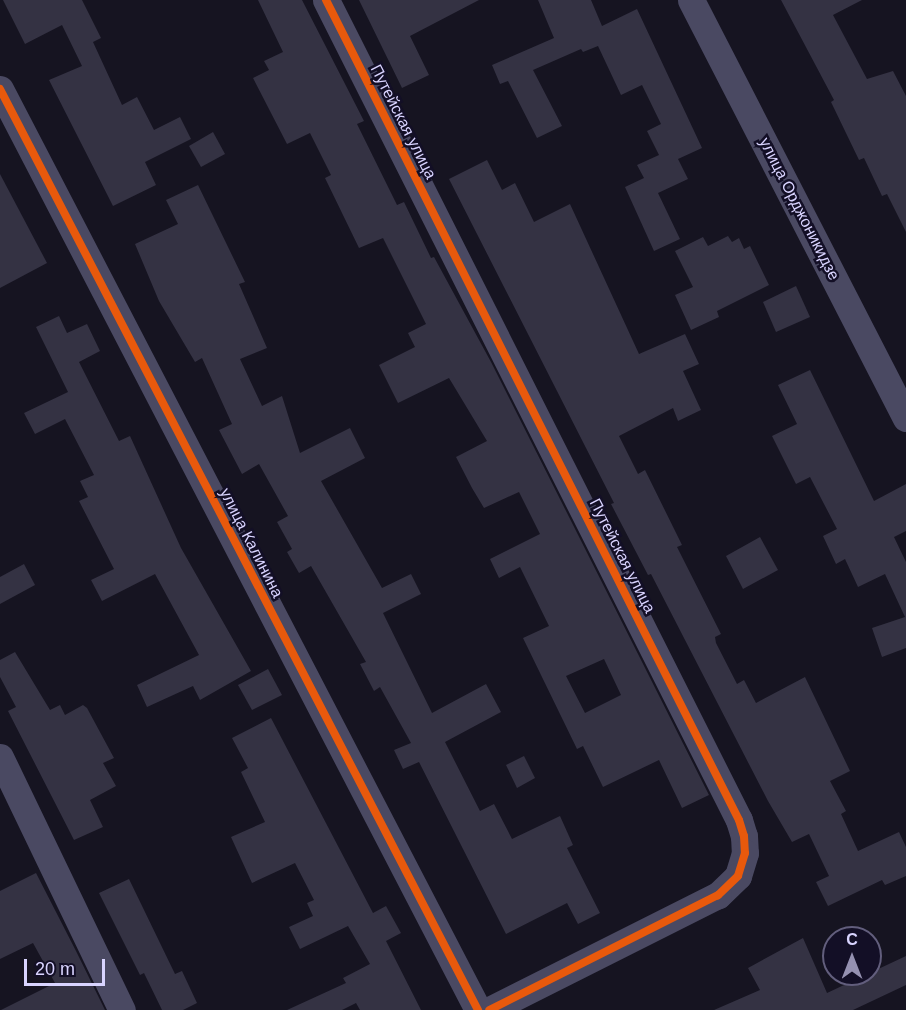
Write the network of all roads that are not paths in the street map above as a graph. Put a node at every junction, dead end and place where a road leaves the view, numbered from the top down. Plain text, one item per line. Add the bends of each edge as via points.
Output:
1 (326, 0) edge
2 (691, 0) edge
3 (0, 89) edge
4 (906, 418) edge
5 (0, 757) edge
6 (122, 1010) edge
7 (478, 1010) edge
8 (489, 1010) edge

1 - 8 street, Путейская улица via 740,820 744,837 745,853 738,876 718,896
2 - 4 street, улица Орджоникидзе
3 - 7 street, улица Калинина
5 - 6 street

